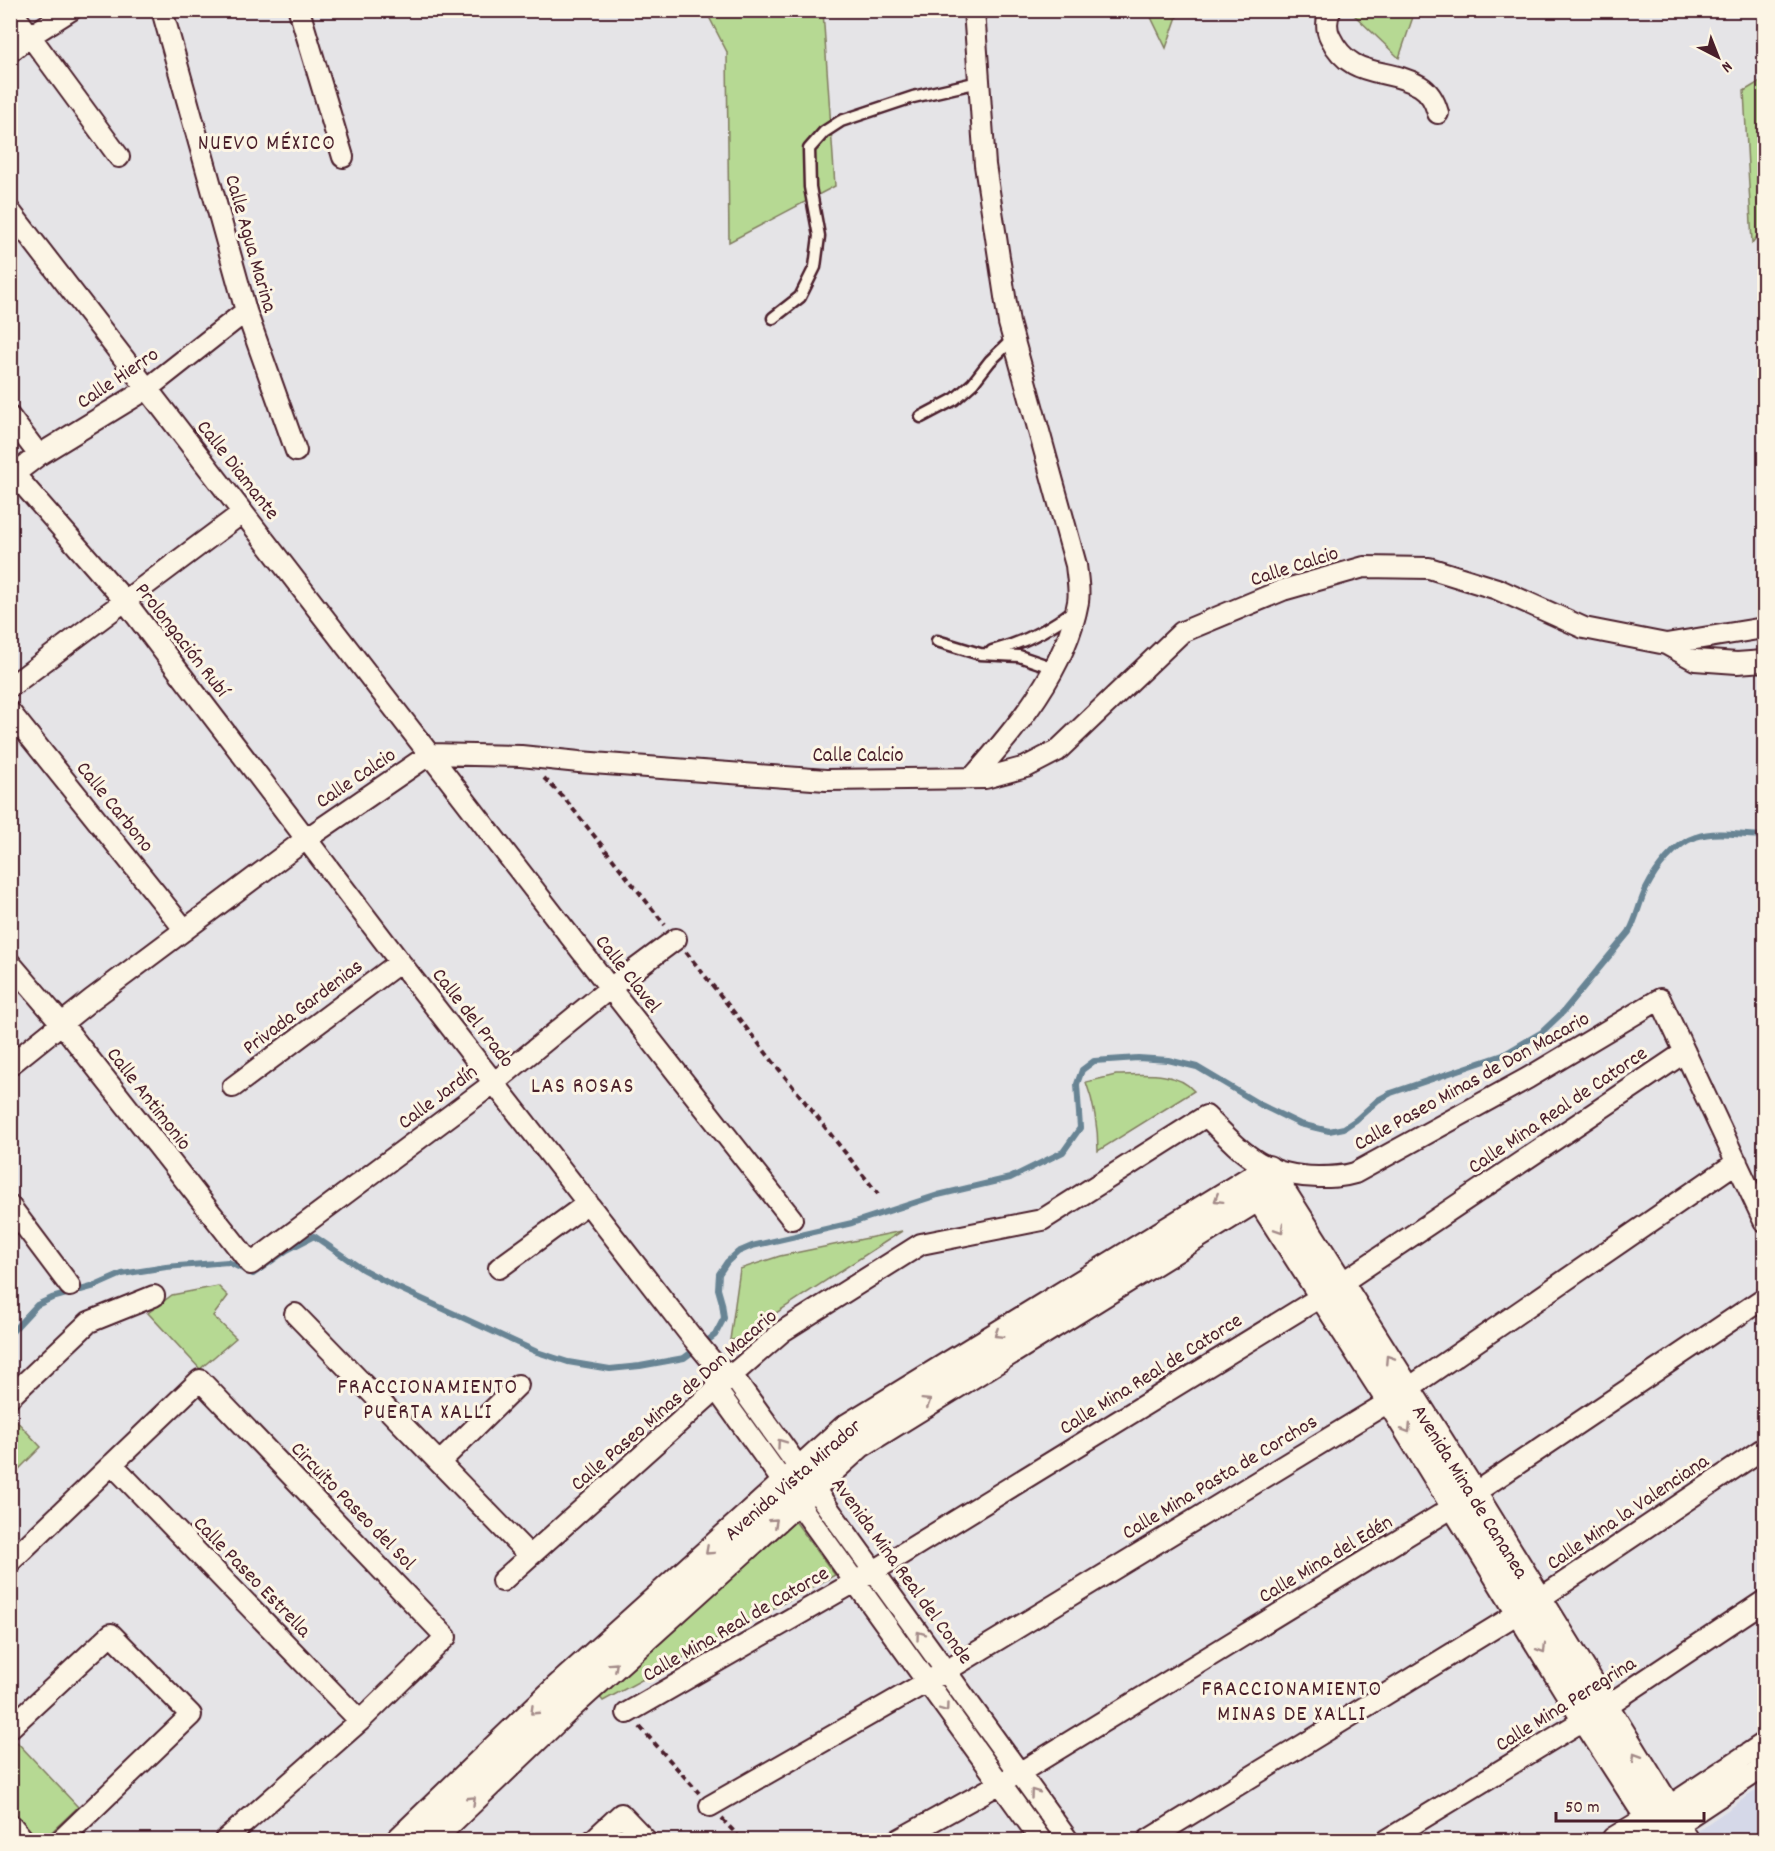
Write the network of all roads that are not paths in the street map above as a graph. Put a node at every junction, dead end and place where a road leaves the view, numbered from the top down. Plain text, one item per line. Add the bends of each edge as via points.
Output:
1 (11, 10) edge
2 (71, 10) edge
3 (162, 10) edge
4 (299, 10) edge
5 (974, 10) edge
6 (1331, 10) edge
7 (30, 36) junction
8 (10, 52) edge
9 (979, 82) junction
10 (1438, 113) dead end
11 (119, 157) dead end
12 (343, 158) dead end
13 (10, 211) edge
14 (246, 311) junction
15 (773, 318) dead end
16 (1013, 339) junction
17 (147, 389) junction
18 (10, 417) edge
19 (921, 417) dead end
20 (296, 451) dead end
21 (39, 455) junction
22 (12, 475) edge
23 (243, 513) junction
24 (125, 601) junction
25 (1076, 607) junction
26 (1764, 628) edge
27 (937, 641) dead end
28 (1666, 644) junction
29 (980, 654) junction
30 (1764, 661) edge
31 (1054, 668) junction
32 (10, 687) edge
33 (10, 712) edge
34 (430, 754) junction
35 (972, 778) junction
36 (306, 839) junction
37 (184, 930) junction
38 (676, 939) road end
39 (400, 962) junction
40 (10, 963) edge
41 (610, 988) junction
42 (62, 1024) junction
43 (1686, 1052) junction
44 (10, 1065) edge
45 (495, 1083) junction
46 (233, 1087) dead end
47 (1206, 1116) joint
48 (1737, 1162) junction
49 (1270, 1182) junction
50 (588, 1203) junction
51 (10, 1206) edge
52 (792, 1220) dead end
53 (1764, 1221) edge
54 (251, 1264) joint
55 (499, 1268) dead end
56 (70, 1286) dead end
57 (1331, 1290) junction
58 (154, 1296) dead end
59 (1764, 1298) edge
60 (295, 1314) dead end
61 (720, 1367) junction
62 (518, 1385) dead end
63 (716, 1389) junction
64 (1399, 1395) junction
65 (10, 1397) edge
66 (1764, 1448) edge
67 (440, 1462) junction
68 (112, 1464) junction
69 (798, 1486) junction
70 (1464, 1500) junction
71 (530, 1556) junction
72 (10, 1562) edge
73 (874, 1571) junction
74 (502, 1581) dead end
75 (854, 1582) junction
76 (1764, 1601) edge
77 (1529, 1606) junction
78 (946, 1671) junction
79 (927, 1682) junction
80 (565, 1696) junction
81 (627, 1713) road end
82 (1595, 1713) junction
83 (360, 1721) junction
84 (10, 1728) edge
85 (1764, 1743) edge
86 (1764, 1767) edge
87 (1018, 1773) junction
88 (999, 1783) junction
89 (710, 1806) road end
90 (10, 1828) edge
91 (1666, 1830) edge
92 (20, 1840) edge
93 (62, 1840) edge
94 (225, 1840) edge
95 (400, 1840) edge
96 (430, 1840) edge
97 (593, 1840) edge
98 (646, 1840) edge
99 (898, 1840) edge
100 (1041, 1840) edge
101 (1068, 1840) edge
102 (1148, 1840) edge
103 (1387, 1840) edge
104 (1615, 1840) edge

1 - 7 street
2 - 7 street
3 - 14 street, Calle Agua Marina
4 - 12 street
5 - 9 street
6 - 10 street via 1327,17 1328,32 1335,48 1346,59 1361,69 1422,87 1434,100
7 - 8 street
7 - 11 street
9 - 15 lane via 912,97 841,121 809,149 810,187 819,236 815,267 800,297
9 - 16 street via 985,165
13 - 17 street, Calle Diamante
14 - 17 street, Calle Hierro
14 - 20 street, Calle Agua Marina
16 - 19 lane via 955,399
16 - 25 street via 1076,565
17 - 21 street, Calle Hierro
17 - 23 street, Calle Diamante
18 - 21 street
21 - 22 street, Calle Hierro
22 - 24 street, Prolongación Rubí
23 - 24 street
23 - 34 street, Calle Diamante
24 - 32 street
24 - 36 street, Prolongación Rubí
25 - 29 lane via 1032,638
25 - 31 street
26 - 28 street
27 - 29 lane
28 - 30 street via 1695,660
28 - 35 street, Calle Calcio via 1584,628 1497,589 1429,567 1364,567 1283,590 1182,632 1057,751 1026,767
29 - 31 lane via 1019,656
31 - 35 street via 998,750
33 - 37 street, Calle Carbono
34 - 35 street, Calle Calcio via 522,756 826,780
34 - 36 street, Calle Calcio
34 - 41 street, Calle Clavel
36 - 37 street, Calle Calcio
36 - 39 street, Calle del Prado
37 - 42 street, Calle Calcio
38 - 41 street, Calle Jardín
39 - 45 street, Calle del Prado
39 - 46 street, Privada Gardenias
40 - 42 street, Calle Antimonio
41 - 45 street, Calle Jardín
41 - 52 street, Calle Clavel
42 - 44 street, Calle Calcio
42 - 54 street, Calle Antimonio
43 - 48 street
43 - 49 street, Calle Paseo Minas de Don Macario via 1660,999 1528,1078 1354,1173
43 - 57 street, Calle Mina Real de Catorce
45 - 50 street, Calle del Prado
45 - 54 street, Calle Jardín
47 - 49 street, Avenida Mina de Cananea
47 - 61 street, Calle Paseo Minas de Don Macario via 1042,1220 921,1244
48 - 53 street
48 - 64 street, Calle Mina Pasta de Corchos
49 - 57 street, Avenida Mina de Cananea
49 - 69 street, Avenida Vista Mirador via 1038,1322 846,1428
50 - 55 street
50 - 61 street, Calle del Prado via 691,1336
51 - 56 street
57 - 64 street, Avenida Mina de Cananea
57 - 73 street, Calle Mina Real de Catorce
58 - 65 street via 89,1322
59 - 70 street, Calle Mina del Edén
60 - 67 street
61 - 63 street, Calle Paseo Minas de Don Macario
69 -> 61 street, Avenida Mina Real del Conde
62 - 67 street
63 - 69 street, Avenida Mina Real del Conde
63 - 71 street, Calle Paseo Minas de Don Macario
64 - 70 street, Avenida Mina de Cananea
64 - 78 street, Calle Mina Pasta de Corchos
66 - 77 street, Calle Mina la Valenciana
67 - 71 street
68 - 72 street, Circuito Paseo del Sol
68 - 83 street, Calle Paseo Estrella
68 - 83 street, Circuito Paseo del Sol via 200,1380 446,1637
69 - 73 street, Avenida Mina Real del Conde
69 - 75 street, Avenida Mina Real del Conde
69 - 80 street, Avenida Vista Mirador
70 - 77 street, Avenida Mina de Cananea
70 - 87 street, Calle Mina del Edén
71 - 74 street, Calle Paseo Minas de Don Macario
73 - 75 street, Calle Mina Real de Catorce
78 -> 73 street, Avenida Mina Real del Conde
75 - 79 street, Avenida Mina Real del Conde
75 - 81 street, Calle Mina Real de Catorce
76 - 82 street, Calle Mina Peregrina
77 - 82 street, Avenida Mina de Cananea
77 - 102 street, Calle Mina la Valenciana
78 - 79 street, Calle Mina Pasta de Corchos
78 - 87 street, Avenida Mina Real del Conde
79 -> 88 street, Avenida Mina Real del Conde
79 - 89 street, Calle Mina Pasta de Corchos
80 -> 95 street, Avenida Vista Mirador
96 -> 80 street, Avenida Vista Mirador
82 - 91 street, Avenida Mina de Cananea
82 - 103 street, Calle Mina Peregrina
83 - 94 street, Circuito Paseo del Sol
84 - 93 street via 111,1634 191,1715
85 - 91 street
86 - 91 street
87 - 88 street, Calle Mina del Edén
101 -> 87 street, Avenida Mina Real del Conde
88 - 99 street, Calle Mina del Edén
88 - 100 street, Avenida Mina Real del Conde
90 - 92 street
91 - 104 street
97 - 98 street via 621,1814

